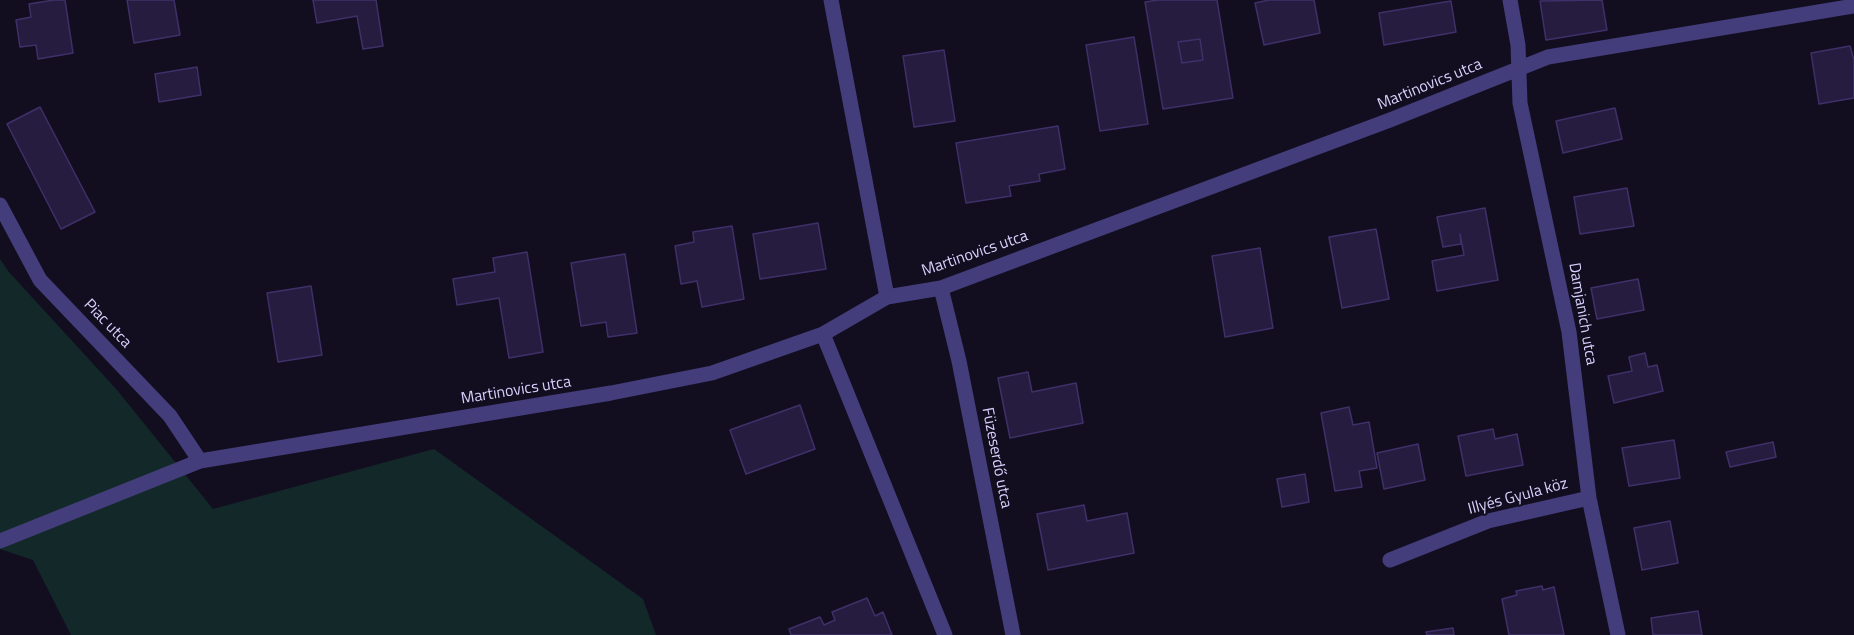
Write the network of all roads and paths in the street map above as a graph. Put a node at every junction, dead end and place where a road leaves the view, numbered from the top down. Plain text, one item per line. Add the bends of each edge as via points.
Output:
1 (831, 0) edge
2 (1510, 0) edge
3 (1854, 6) edge
4 (1519, 69) junction
5 (0, 205) edge
6 (941, 288) junction
7 (887, 297) junction
8 (823, 334) junction
9 (200, 461) junction
10 (1589, 498) junction
11 (0, 541) edge
12 (1390, 560) dead end
13 (945, 635) edge
14 (1013, 635) edge
15 (1618, 635) edge

1 - 7 street
2 - 4 street, Damjanich utca
3 - 4 street, Martinovics utca via 1548,57
4 - 6 street, Martinovics utca
4 - 10 street, Damjanich utca via 1520,103 1569,332
5 - 9 street, Piac utca via 40,280 170,416
6 - 7 street, Martinovics utca
6 - 14 street, Füzeserdő utca
7 - 8 street, Martinovics utca
8 - 9 street, Martinovics utca via 712,373
8 - 13 street
9 - 11 street, Martinovics utca
10 - 12 street, Illyés Gyula köz via 1488,521
10 - 15 street, Damjanich utca

